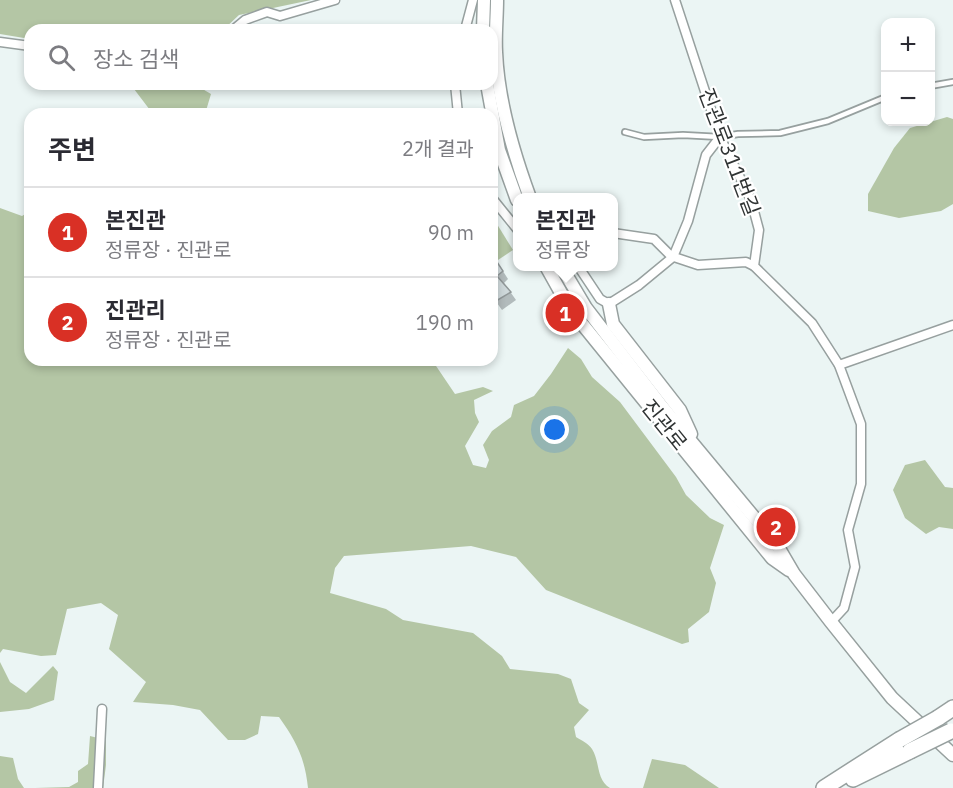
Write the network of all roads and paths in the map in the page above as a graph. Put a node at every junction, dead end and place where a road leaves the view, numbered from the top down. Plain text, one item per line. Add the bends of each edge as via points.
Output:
1 (335, 0) edge
2 (473, 0) edge
3 (484, 0) edge
4 (497, 0) edge
5 (675, 0) edge
6 (240, 24) edge
7 (467, 24) edge
8 (483, 24) edge
9 (497, 24) edge
10 (0, 42) edge
11 (24, 45) edge
12 (498, 67) edge
13 (953, 82) edge
14 (935, 85) edge
15 (456, 90) edge
16 (488, 90) edge
17 (881, 99) edge
18 (457, 108) edge
19 (491, 108) edge
20 (625, 132) dead end
21 (720, 137) junction
22 (498, 144) edge
23 (514, 193) edge
24 (528, 193) edge
25 (498, 205) edge
26 (513, 224) edge
27 (618, 234) edge
28 (673, 257) junction
29 (754, 267) junction
30 (548, 271) edge
31 (563, 271) edge
32 (581, 271) edge
33 (609, 304) junction
34 (953, 325) edge
35 (839, 365) junction
36 (698, 449) junction
37 (794, 574) junction
38 (831, 622) junction
39 (953, 708) edge
40 (102, 709) dead end
41 (952, 734) edge
42 (909, 750) junction
43 (953, 755) edge
44 (98, 788) edge
45 (824, 788) edge
46 (834, 788) edge
47 (853, 788) edge

1 - 6 street via 280,16 267,12
2 - 7 street
3 - 8 main road
4 - 9 main road
5 - 21 street, 진관로311번길
10 - 11 street
12 - 24 main road via 503,103
13 - 14 lane
15 - 18 street
16 - 19 main road
17 - 21 lane via 828,121 780,133
20 - 21 lane via 644,137
21 - 28 street via 706,155 688,221
21 - 29 street, 진관로311번길 via 751,200 759,230
22 - 23 main road
25 - 26 street
27 - 28 street via 654,238
28 - 29 street via 698,266 746,262
28 - 33 street
29 - 35 street via 812,322
30 - 37 main road, 진관로 via 570,309 605,353 772,558
31 - 36 main road, 진관로 via 586,308
32 - 33 street via 600,299
33 - 36 main road via 613,324 680,410
34 - 35 street
35 - 38 street via 861,424 861,484 848,530 855,567 844,608
36 - 37 main road, 진관로 via 777,545
37 - 38 main road, 진관로
38 - 43 main road, 진관로 via 892,698
39 - 42 highway, bridge via 938,718
40 - 44 street
41 - 42 highway
42 - 45 highway
42 - 46 highway
42 - 47 highway

